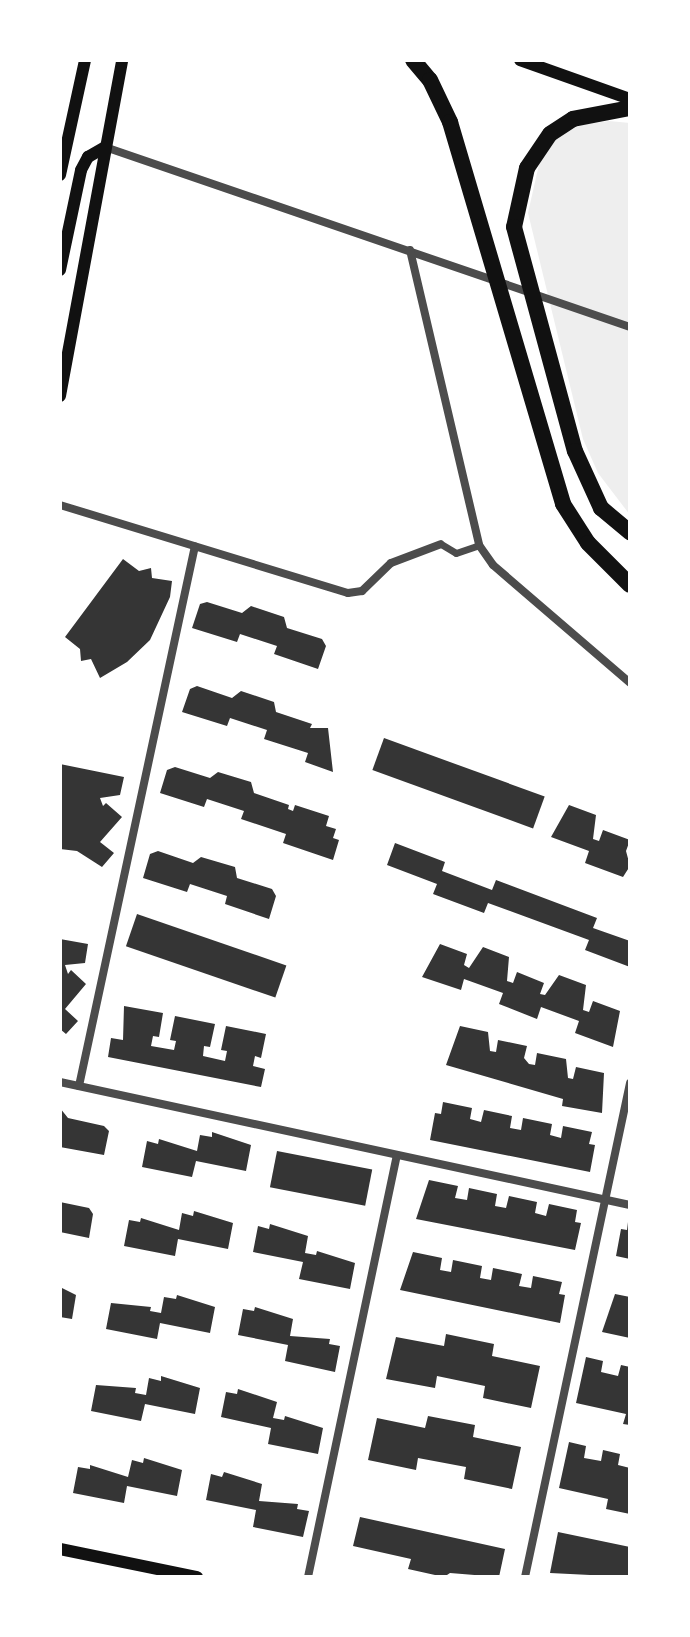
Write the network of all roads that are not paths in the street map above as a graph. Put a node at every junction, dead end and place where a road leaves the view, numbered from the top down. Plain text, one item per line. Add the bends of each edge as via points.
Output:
1 (77, 60) edge
2 (85, 60) edge
3 (122, 60) edge
4 (413, 60) edge
5 (520, 60) edge
6 (75, 92) junction
7 (630, 99) edge
8 (630, 108) edge
9 (105, 147) junction
10 (60, 175) edge
11 (410, 250) junction
12 (60, 270) edge
13 (630, 327) edge
14 (60, 396) edge
15 (60, 505) edge
16 (630, 532) edge
17 (441, 544) joint
18 (479, 545) junction
19 (195, 546) junction
20 (630, 585) edge
21 (630, 683) edge
22 (60, 1082) edge
23 (630, 1083) edge
24 (79, 1086) junction
25 (397, 1155) junction
26 (605, 1200) junction
27 (630, 1205) edge
28 (60, 1549) edge
29 (197, 1577) edge
30 (308, 1577) edge
31 (525, 1577) edge

1 - 6 main road
2 - 6 main road
3 - 9 main road
4 - 20 highway via 430,80 450,122 563,504 588,543
5 - 7 main road
6 - 10 main road
8 - 16 highway via 573,119 539,148 515,207 518,249 593,494
9 - 11 street
9 - 12 main road via 88,157 81,170
9 - 14 main road
11 - 13 street
11 - 18 street
15 - 19 street
17 - 18 street via 456,553
17 - 19 street via 391,563 362,591 348,593
18 - 21 street via 493,565
19 - 24 street
22 - 24 street
23 - 26 street
24 - 25 street
25 - 26 street
25 - 30 street
26 - 27 street
26 - 31 street
28 - 29 main road

